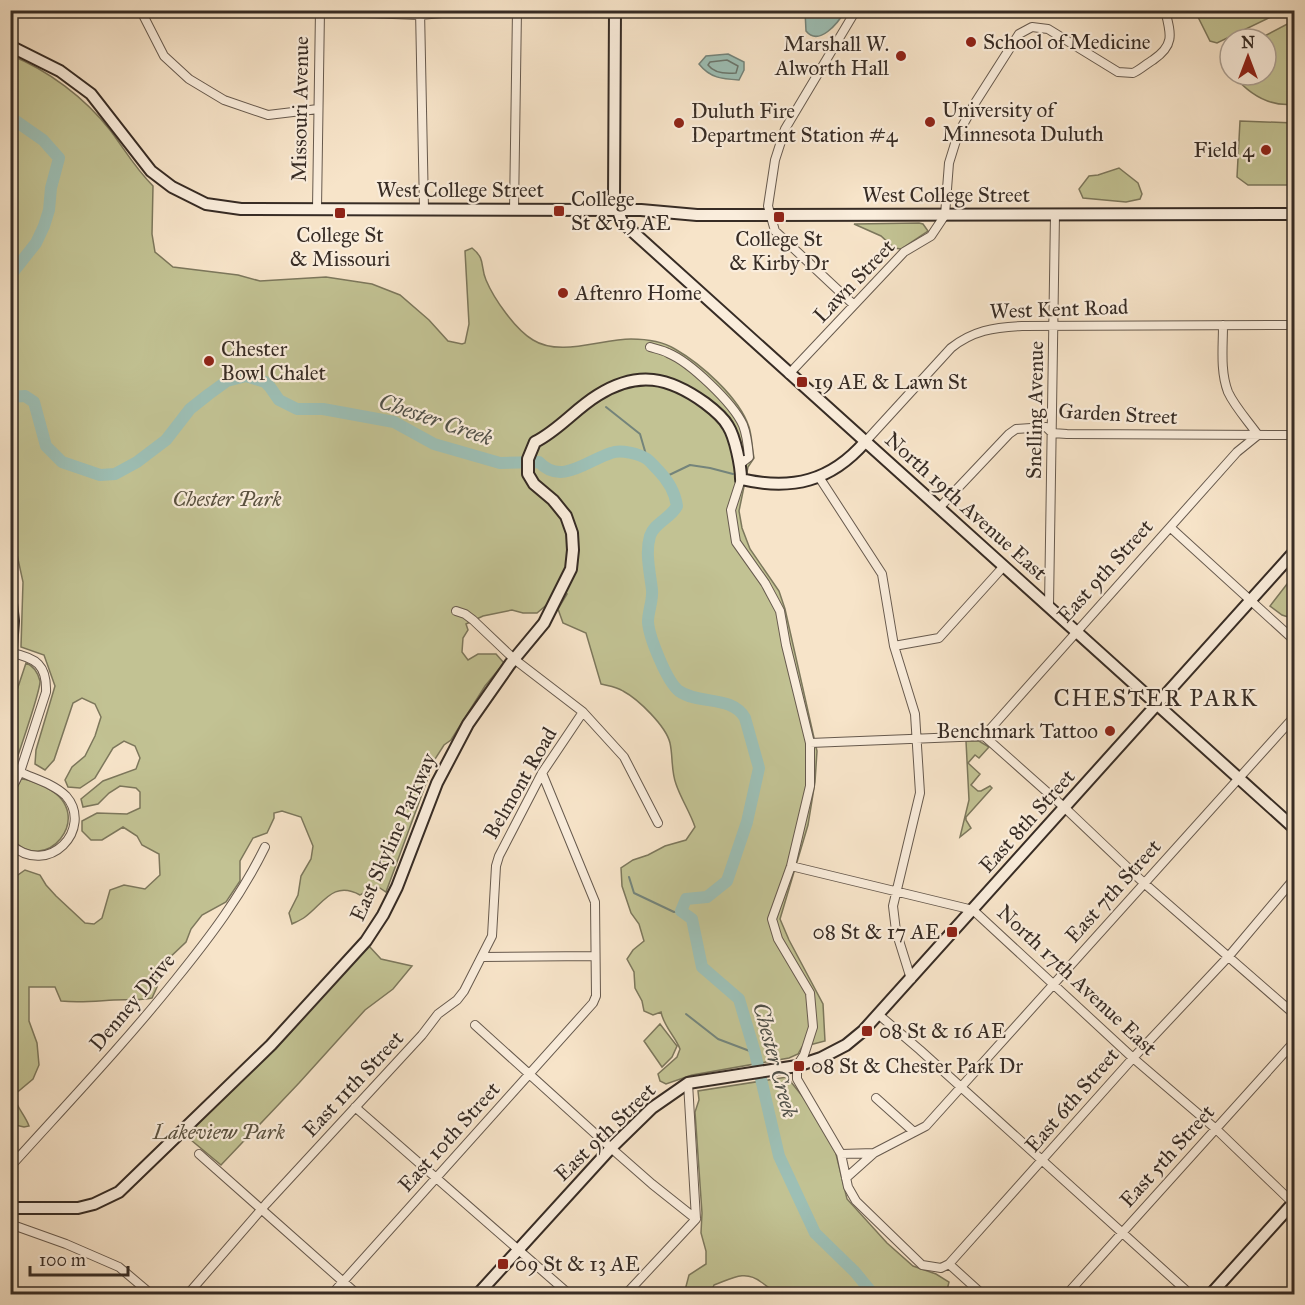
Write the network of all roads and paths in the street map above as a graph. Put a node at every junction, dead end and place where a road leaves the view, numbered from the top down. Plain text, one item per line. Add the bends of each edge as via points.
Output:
1 (141, 10) edge
2 (159, 10) edge
3 (285, 10) edge
4 (517, 10) edge
5 (615, 10) edge
6 (856, 10) edge
7 (1166, 10) edge
8 (10, 11) edge
9 (82, 11) edge
10 (320, 11) edge
11 (464, 11) edge
12 (420, 13) edge
13 (10, 46) edge
14 (318, 110) junction
15 (317, 208) junction
16 (424, 209) junction
17 (514, 210) junction
18 (617, 210) junction
19 (1055, 214) junction
20 (1294, 214) edge
21 (769, 215) junction
22 (945, 215) junction
23 (854, 305) junction
24 (1054, 325) junction
25 (1223, 325) junction
26 (1294, 325) edge
27 (650, 347) dead end
28 (789, 374) junction
29 (1052, 433) junction
30 (1258, 435) junction
31 (1294, 435) edge
32 (865, 441) junction
33 (740, 464) junction
34 (819, 477) junction
35 (741, 479) junction
36 (939, 508) junction
37 (1171, 528) junction
38 (1294, 552) edge
39 (1004, 566) junction
40 (10, 594) edge
41 (1251, 601) junction
42 (1049, 606) junction
43 (456, 611) dead end
44 (1076, 631) junction
45 (1294, 640) edge
46 (894, 646) junction
47 (11, 657) edge
48 (514, 660) junction
49 (1157, 706) junction
50 (583, 712) junction
51 (1294, 717) edge
52 (984, 736) junction
53 (917, 739) junction
54 (810, 743) junction
55 (20, 772) junction
56 (542, 773) junction
57 (1239, 777) junction
58 (10, 792) edge
59 (1065, 808) junction
60 (658, 823) dead end
61 (1294, 828) edge
62 (10, 844) edge
63 (265, 847) dead end
64 (791, 866) junction
65 (1294, 879) edge
66 (1145, 884) junction
67 (896, 892) junction
68 (973, 910) junction
69 (595, 956) junction
70 (1229, 956) junction
71 (482, 957) junction
72 (911, 979) junction
73 (1052, 984) junction
74 (449, 1006) joint
75 (1294, 1014) edge
76 (879, 1015) junction
77 (475, 1025) dead end
78 (1294, 1042) edge
79 (1133, 1058) junction
80 (793, 1066) junction
81 (529, 1075) junction
82 (688, 1083) junction
83 (961, 1088) junction
84 (876, 1098) dead end
85 (355, 1107) junction
86 (1216, 1130) junction
87 (914, 1132) junction
88 (611, 1149) junction
89 (874, 1153) junction
90 (199, 1154) dead end
91 (842, 1154) junction
92 (1042, 1162) junction
93 (10, 1167) edge
94 (437, 1178) junction
95 (846, 1178) junction
96 (1294, 1203) edge
97 (10, 1208) edge
98 (262, 1209) junction
99 (696, 1219) junction
100 (10, 1224) edge
101 (1122, 1233) junction
102 (517, 1250) junction
103 (949, 1264) junction
104 (343, 1282) junction
105 (151, 1294) edge
106 (188, 1294) edge
107 (332, 1294) edge
108 (357, 1294) edge
109 (478, 1294) edge
110 (569, 1294) edge
111 (627, 1294) edge
112 (982, 1294) edge
113 (1067, 1294) edge
114 (1190, 1294) edge
115 (1210, 1294) edge

1 - 2 street
1 - 9 street
1 - 14 street via 164,56 224,100 268,116
3 - 10 street
4 - 17 street
5 - 18 street
6 - 21 street via 778,144 770,183
7 - 22 street via 1170,36 1167,48 1133,73 1118,72 1048,28 1032,27 1019,34 955,142 949,163
8 - 9 street
10 - 12 street
10 - 14 street, Missouri Avenue
11 - 12 street
12 - 16 street
13 - 15 street, West College Street via 60,71 92,94 151,171 189,198 241,209
14 - 15 street, Missouri Avenue
15 - 16 street, West College Street
16 - 17 street, West College Street
17 - 18 street, West College Street
18 - 21 street, West College Street
18 - 28 street, North 19th Avenue East via 622,222
19 - 20 street, West College Street
19 - 22 street, West College Street
19 - 24 street, Snelling Avenue
21 - 22 street, West College Street
21 - 23 street via 775,231
22 - 23 street, Lawn Street via 931,236 904,252
23 - 28 street, Lawn Street
24 - 25 street, West Kent Road
24 - 29 street, Snelling Avenue
24 - 32 street, West Kent Road via 997,327 962,339
25 - 26 street, West Kent Road
25 - 30 street via 1224,380 1233,401
27 - 33 street via 670,353 729,404 742,422 748,441 748,457
28 - 32 street, North 19th Avenue East
29 - 30 street, Garden Street
29 - 36 street, Garden Street via 1046,427 1016,429
29 - 42 street, Snelling Avenue
30 - 31 street, Garden Street
30 - 37 street, East 9th Street via 1237,452
32 - 34 street, West Kent Road via 848,459
32 - 36 street, North 19th Avenue East
33 - 35 street
33 - 48 street, East Skyline Parkway via 729,426 716,412 662,380 633,380 598,395 534,445 528,470 534,484 566,516 573,550 571,569 544,623
34 - 35 street, West Kent Road via 780,485
34 - 46 street via 882,574
35 - 54 street via 731,510 736,542 780,611
36 - 39 street, North 19th Avenue East
37 - 41 street
37 - 44 street, East 9th Street
38 - 41 street, East 8th Street
39 - 42 street, North 19th Avenue East
39 - 46 street via 939,638
40 - 47 street
41 - 45 street
41 - 49 street, East 8th Street
42 - 44 street, North 19th Avenue East
43 - 48 street via 473,620
44 - 49 street, North 19th Avenue East
44 - 52 street, East 9th Street
46 - 53 street via 915,714
47 - 55 street via 25,656 36,661 46,681 46,692
48 - 50 street
48 - 97 street, East Skyline Parkway via 468,724 447,763 375,928 313,1001 119,1192 78,1208
49 - 57 street, North 19th Avenue East
49 - 59 street, East 8th Street
50 - 56 street, Belmont Road
50 - 60 street via 624,757
51 - 57 street, East 7th Street
52 - 53 street
52 - 59 street
53 - 54 street
53 - 67 street via 920,793
54 - 64 street via 810,786
55 - 58 street
55 - 62 street via 52,786 67,798 72,805 73,830 60,849 39,857 19,852
56 - 69 street via 595,902
56 - 71 street, Belmont Road via 499,856 494,928
57 - 61 street, North 19th Avenue East
57 - 66 street, East 7th Street
59 - 66 street
59 - 68 street, East 8th Street
63 - 93 street, Denney Drive via 244,888 188,964 144,1019
64 - 67 street, North 17th Avenue East
64 - 80 street via 772,919 778,939 810,993 813,1026 804,1055
65 - 70 street, East 6th Street
66 - 70 street
66 - 73 street, East 7th Street
67 - 68 street, North 17th Avenue East
67 - 72 street via 893,917
68 - 72 street, East 8th Street
68 - 73 street, North 17th Avenue East
69 - 71 street
69 - 81 street, East 10th Street via 593,1003
70 - 75 street
70 - 79 street, East 6th Street
71 - 74 street, Belmont Road via 464,991
72 - 76 street, East 8th Street
73 - 79 street, North 17th Avenue East
73 - 83 street, East 7th Street
74 - 85 street, East 11th Street
76 - 80 street, East 8th Street via 846,1046
76 - 83 street
77 - 81 street
78 - 86 street, East 5th Street
79 - 86 street, North 17th Avenue East
79 - 92 street, East 6th Street
80 - 82 street, East 9th Street
80 - 91 street
81 - 88 street
81 - 94 street, East 10th Street
82 - 88 street, East 9th Street via 652,1107
82 - 99 street
83 - 87 street, East 7th Street via 926,1126
83 - 92 street
84 - 87 street
85 - 94 street
85 - 98 street, East 11th Street
86 - 96 street, North 17th Avenue East
86 - 101 street, East 5th Street
87 - 89 street, East 7th Street
88 - 99 street
88 - 102 street, East 9th Street
89 - 91 street, East 7th Street
89 - 95 street, East 7th Street
90 - 98 street
91 - 95 street
92 - 101 street
92 - 103 street, East 6th Street
94 - 102 street
94 - 104 street, East 10th Street
95 - 103 street via 856,1201 922,1265 941,1268
96 - 115 street
98 - 104 street
98 - 106 street, East 11th Street
99 - 111 street
100 - 105 street via 119,1267
101 - 113 street, East 5th Street
101 - 114 street
102 - 109 street, East 9th Street
102 - 110 street
103 - 112 street
104 - 107 street, East 10th Street
104 - 108 street

